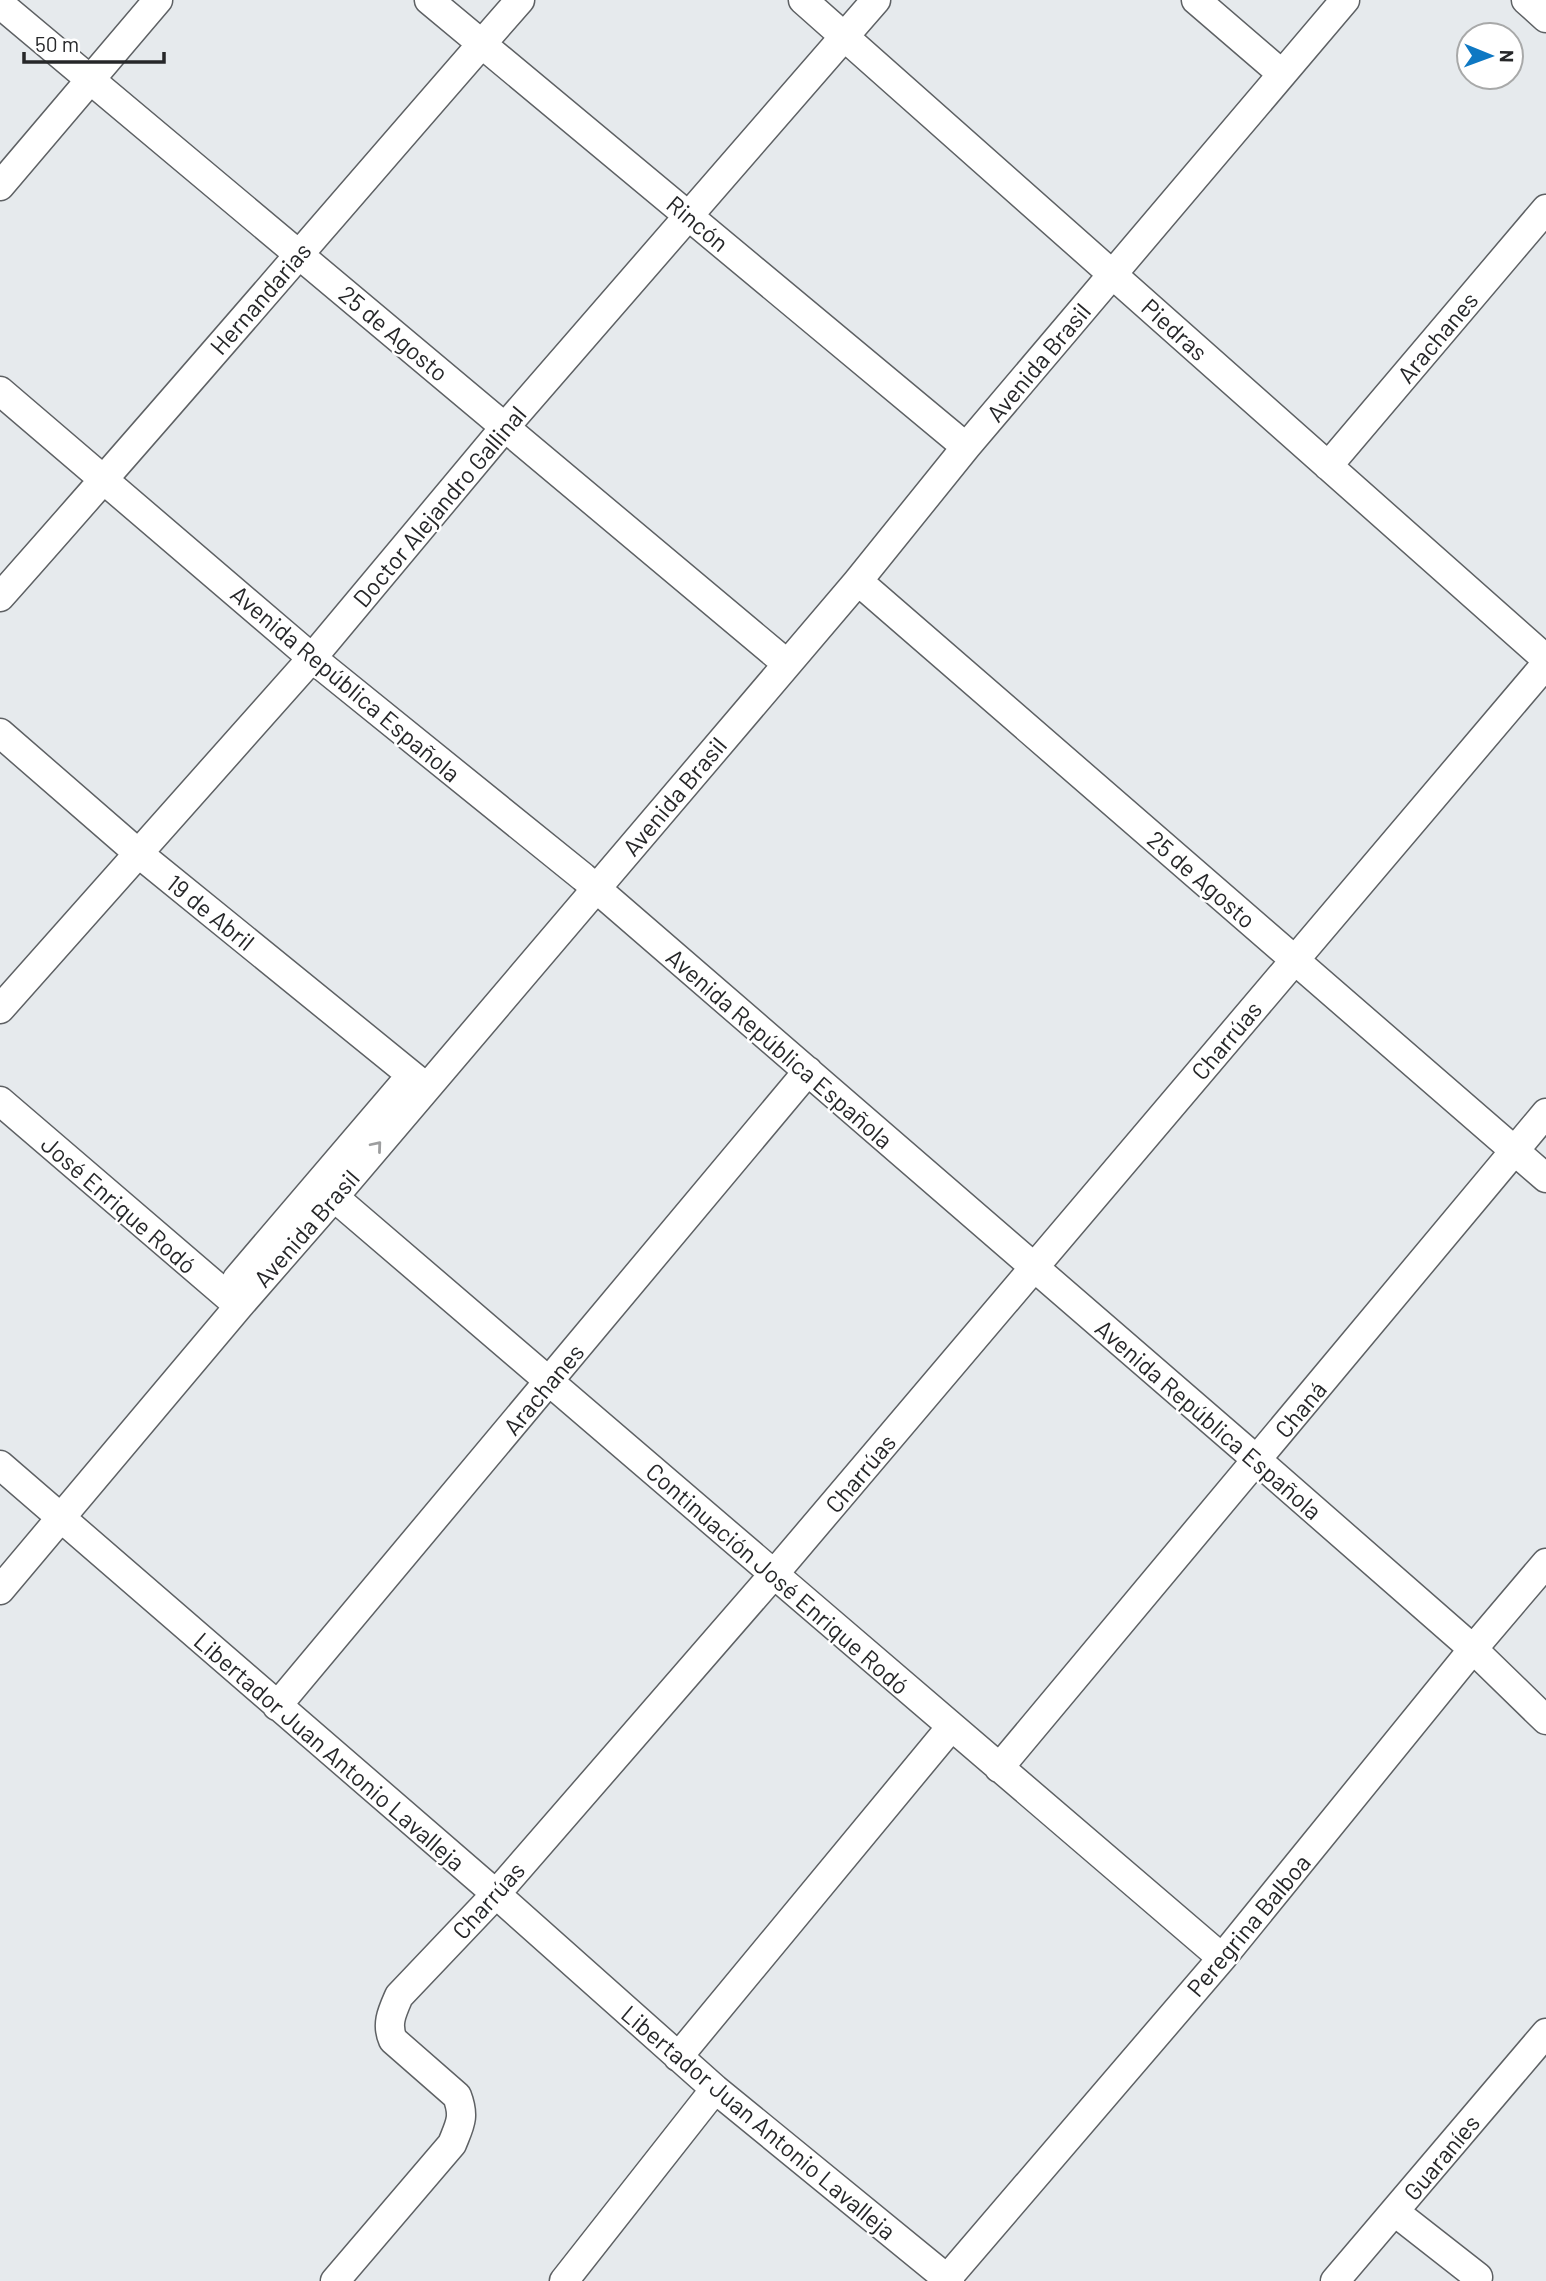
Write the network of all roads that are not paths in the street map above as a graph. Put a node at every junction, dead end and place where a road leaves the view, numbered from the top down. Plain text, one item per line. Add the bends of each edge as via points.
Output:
1 (158, 0) edge
2 (429, 0) edge
3 (520, 0) edge
4 (803, 0) edge
5 (876, 0) edge
6 (1196, 0) edge
7 (1323, 0) edge
8 (1345, 0) edge
9 (1526, 0) edge
10 (0, 4) edge
11 (1546, 18) edge
12 (845, 36) junction
13 (482, 44) junction
14 (1276, 69) junction
15 (91, 79) junction
16 (0, 186) edge
17 (1546, 209) edge
18 (688, 216) junction
19 (298, 253) junction
20 (1105, 268) junction
21 (0, 391) edge
22 (505, 427) junction
23 (960, 442) junction
24 (1328, 466) junction
25 (104, 480) junction
26 (858, 581) junction
27 (0, 597) edge
28 (780, 657) junction
29 (312, 658) junction
30 (1546, 662) edge
31 (0, 733) edge
32 (138, 853) junction
33 (589, 883) junction
34 (1294, 959) junction
35 (0, 1009) edge
36 (808, 1071) junction
37 (419, 1081) junction
38 (0, 1101) edge
39 (1546, 1113) edge
40 (1516, 1150) junction
41 (1546, 1178) edge
42 (334, 1197) junction
43 (1034, 1267) junction
44 (232, 1300) junction
45 (549, 1382) junction
46 (1257, 1460) junction
47 (0, 1465) edge
48 (54, 1512) junction
49 (1546, 1563) edge
50 (0, 1565) edge
51 (774, 1574) junction
52 (0, 1590) edge
53 (1473, 1649) junction
54 (277, 1706) junction
55 (1546, 1720) edge
56 (951, 1727) junction
57 (999, 1768) junction
58 (496, 1894) junction
59 (1222, 1958) junction
60 (1546, 2033) edge
61 (678, 2057) junction
62 (715, 2089) junction
63 (1395, 2212) junction
64 (1478, 2277) dead end
65 (947, 2280) edge
66 (335, 2281) edge
67 (564, 2281) edge
68 (1335, 2281) edge

1 - 15 street
2 - 13 street, Rincón
3 - 13 street, Hernandarias
4 - 12 street, Piedras
5 - 12 street, Doctor Alejandro Gallinal
6 - 14 street
7 - 14 street, Avenida Brasil
8 - 14 street, Avenida Brasil
9 - 11 street
10 - 15 street, 25 de Agosto
12 - 18 street, Doctor Alejandro Gallinal
12 - 20 street, Piedras
13 - 18 street, Rincón
13 - 19 street, Hernandarias
14 - 20 street, Avenida Brasil
15 - 16 street
15 - 19 street, 25 de Agosto
17 - 24 street, Arachanes
18 - 22 street, Doctor Alejandro Gallinal
18 - 23 street, Rincón
19 - 22 street, 25 de Agosto
19 - 25 street, Hernandarias
20 - 23 street, Avenida Brasil
20 - 24 street, Piedras
21 - 25 street, Avenida República Española
22 - 28 street, 25 de Agosto
22 - 29 street, Doctor Alejandro Gallinal
23 - 26 street, Avenida Brasil
23 - 28 street, Avenida Brasil
24 - 30 street, Piedras
25 - 27 street, Hernandarias
25 - 29 street, Avenida República Española
26 - 28 street, Avenida Brasil
26 - 34 street, 25 de Agosto
28 - 33 street, Avenida Brasil
29 - 32 street, Doctor Alejandro Gallinal
29 - 33 street, Avenida República Española
30 - 34 street, Charrúas
31 - 32 street, 19 de Abril
32 - 35 street, Doctor Alejandro Gallinal
32 - 37 street, 19 de Abril
33 - 36 street, Avenida República Española
33 - 37 street, Avenida Brasil
34 - 40 street, 25 de Agosto
34 - 43 street, Charrúas
36 - 43 street, Avenida República Española
36 - 45 street, Arachanes
42 -> 37 street, Avenida Brasil
37 - 44 street, Avenida Brasil
38 - 44 street, José Enrique Rodó
39 - 40 street, Chaná
40 - 41 street, 25 de Agosto
40 - 46 street, Chaná
42 - 44 street, Avenida Brasil
42 - 45 street, Continuación José Enrique Rodó
43 - 46 street, Avenida República Española
43 - 51 street, Charrúas
44 - 48 street, Avenida Brasil
45 - 51 street, Continuación José Enrique Rodó
45 - 54 street, Arachanes
46 - 53 street, Avenida República Española
46 - 57 street, Chaná
47 - 48 street, Libertador Juan Antonio Lavalleja
48 - 50 street, Avenida Brasil
48 - 52 street, Avenida Brasil
48 - 54 street, Libertador Juan Antonio Lavalleja
49 - 53 street, Peregrina Balboa
51 - 56 street, Continuación José Enrique Rodó
51 - 58 street, Charrúas
53 - 55 street, Avenida República Española
53 - 59 street, Peregrina Balboa
54 - 58 street, Libertador Juan Antonio Lavalleja
56 - 57 street, Continuación José Enrique Rodó
56 - 61 street
57 - 59 street, Continuación José Enrique Rodó
58 - 61 street, Libertador Juan Antonio Lavalleja
58 - 66 street, Charrúas via 399,1996 388,2029 393,2040 457,2096 461,2121 452,2144
59 - 65 street, Peregrina Balboa
60 - 63 street, Guaraníes
61 - 62 street, Libertador Juan Antonio Lavalleja
62 - 65 street, Libertador Juan Antonio Lavalleja
62 - 67 street
63 - 64 street
63 - 68 street, Guaraníes

